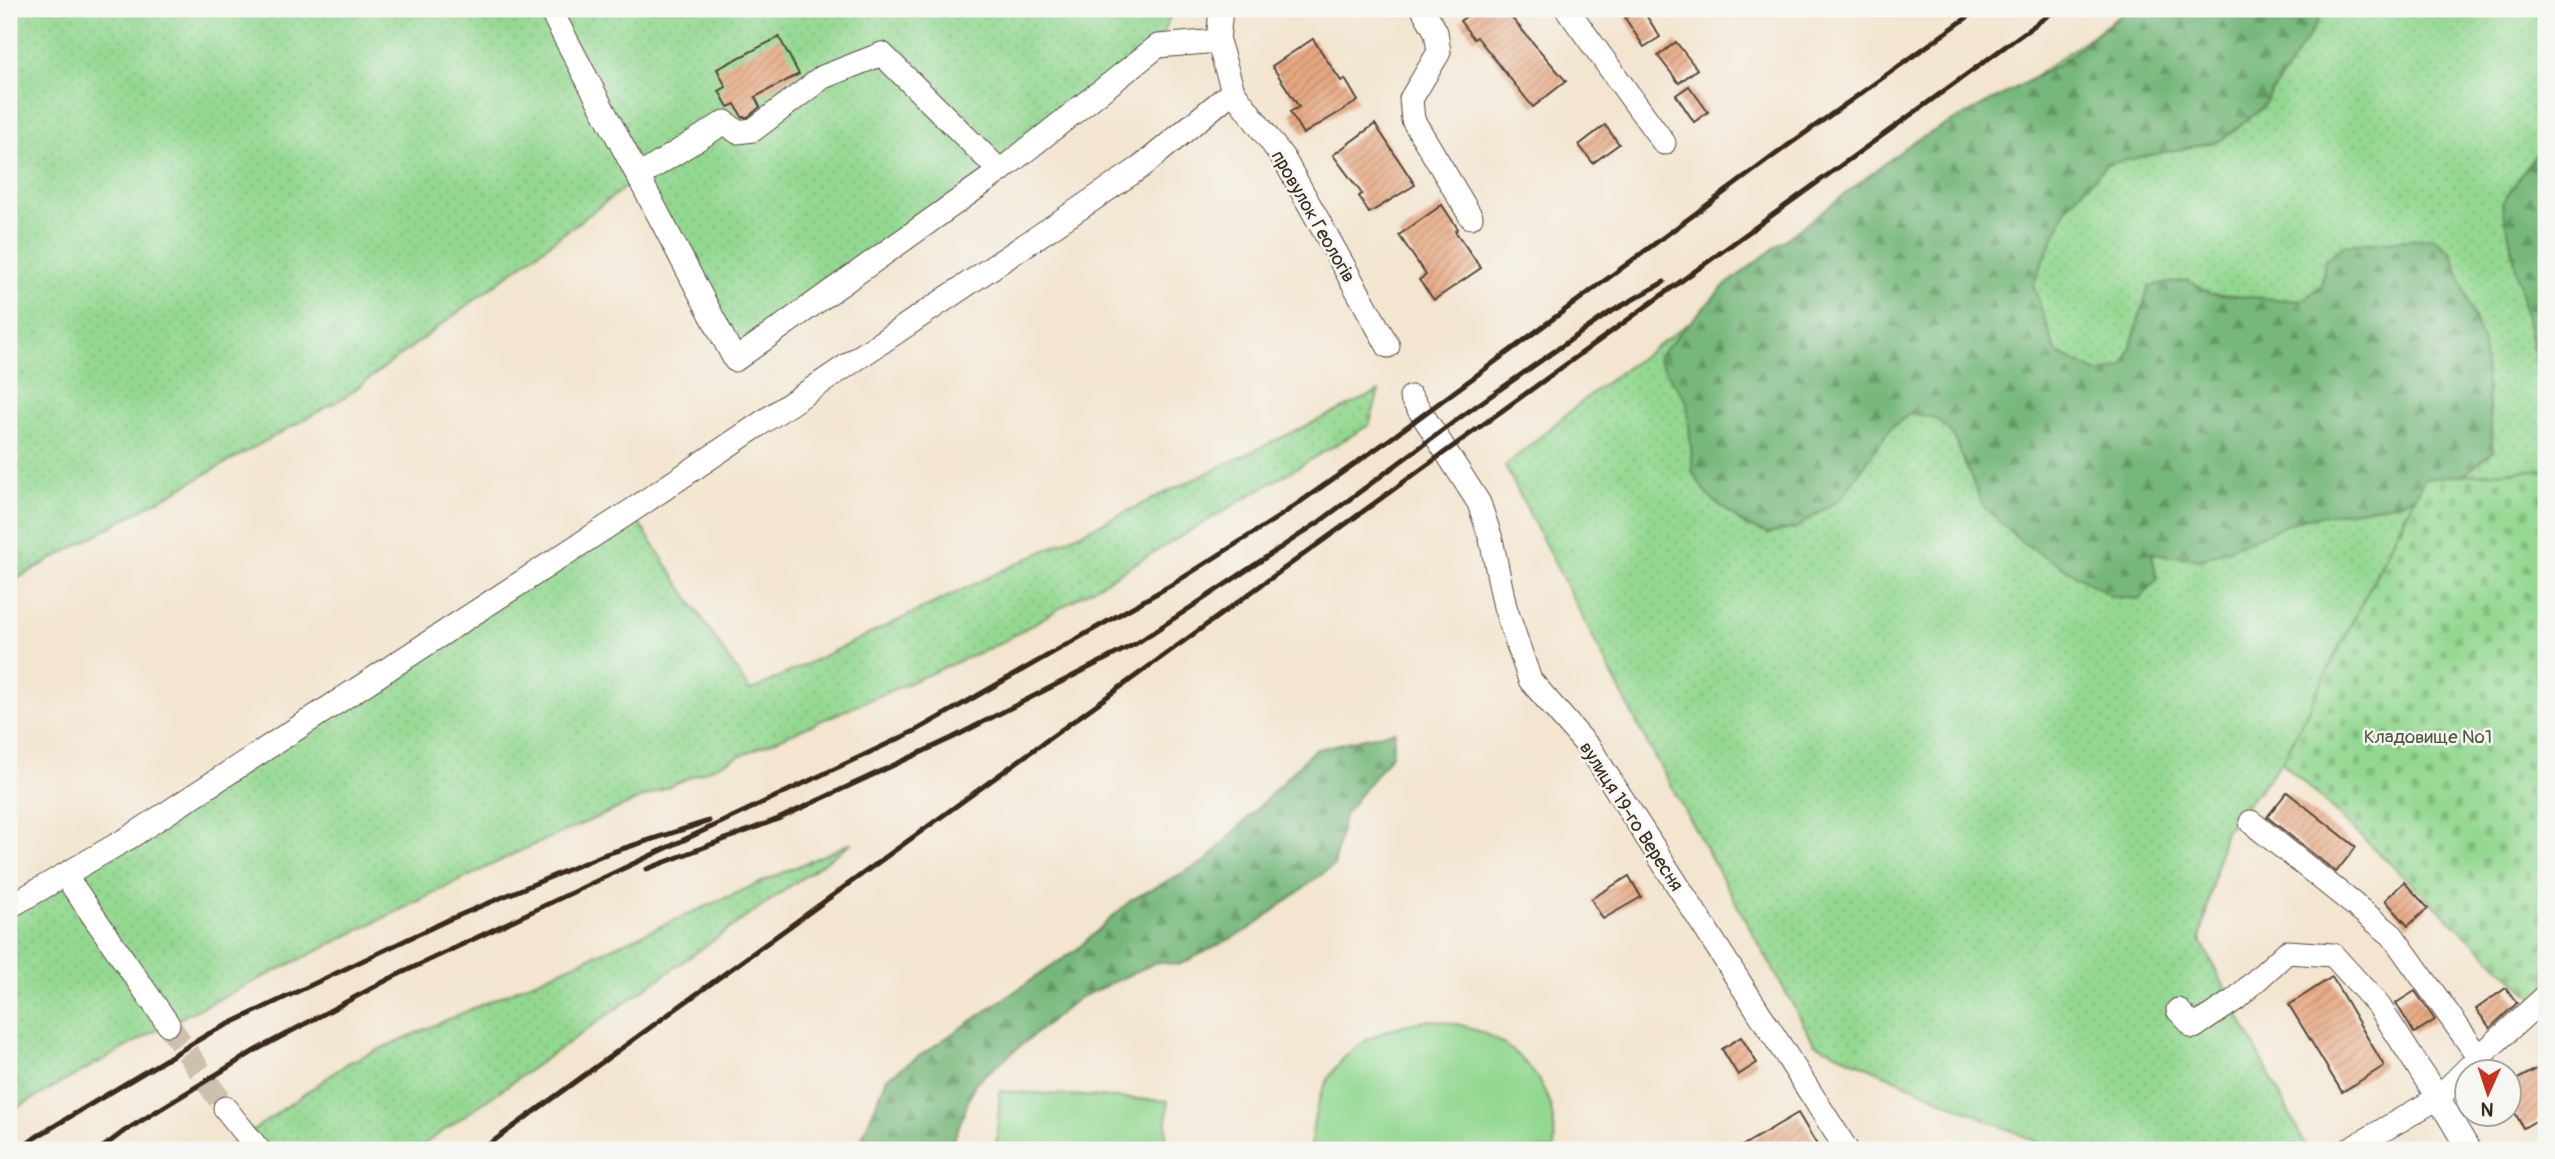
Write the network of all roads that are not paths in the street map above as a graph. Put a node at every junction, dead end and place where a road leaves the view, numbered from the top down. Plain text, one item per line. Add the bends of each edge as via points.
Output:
1 (550, 9) edge
2 (1221, 9) edge
3 (1423, 9) edge
4 (1567, 9) edge
5 (1218, 41) junction
6 (1233, 92) junction
7 (1664, 143) dead end
8 (1000, 171) junction
9 (639, 176) junction
10 (1471, 217) dead end
11 (1388, 346) dead end
12 (1411, 397) dead end
13 (2251, 822) dead end
14 (65, 874) junction
15 (9, 907) edge
16 (2546, 996) edge
17 (2178, 1010) dead end
18 (168, 1024) tunnel mouth
19 (2479, 1057) junction
20 (2438, 1098) junction
21 (225, 1108) tunnel mouth
22 (259, 1150) edge
23 (1847, 1150) edge
24 (2349, 1150) edge
25 (2469, 1150) edge

1 - 9 street
2 - 5 street, провулок Геологів
3 - 10 street via 1436,32 1438,52 1411,99 1412,120
4 - 7 street
5 - 6 street, провулок Геологів
5 - 8 street via 1158,46
6 - 11 street, провулок Геологів via 1284,159
6 - 14 street via 1141,167 631,511 131,837
8 - 9 street via 882,54 823,77 753,130 737,132 725,122
8 - 9 street via 735,360
12 - 23 street, вулиця 19-го Вересня via 1479,503 1505,607 1530,680 1591,750
13 - 19 street via 2392,935
14 - 15 street
14 - 18 street
16 - 19 street
17 - 20 street via 2194,1027 2236,999 2287,952 2333,955 2379,1006
19 - 20 street
20 - 24 street
20 - 25 street
21 - 22 street

